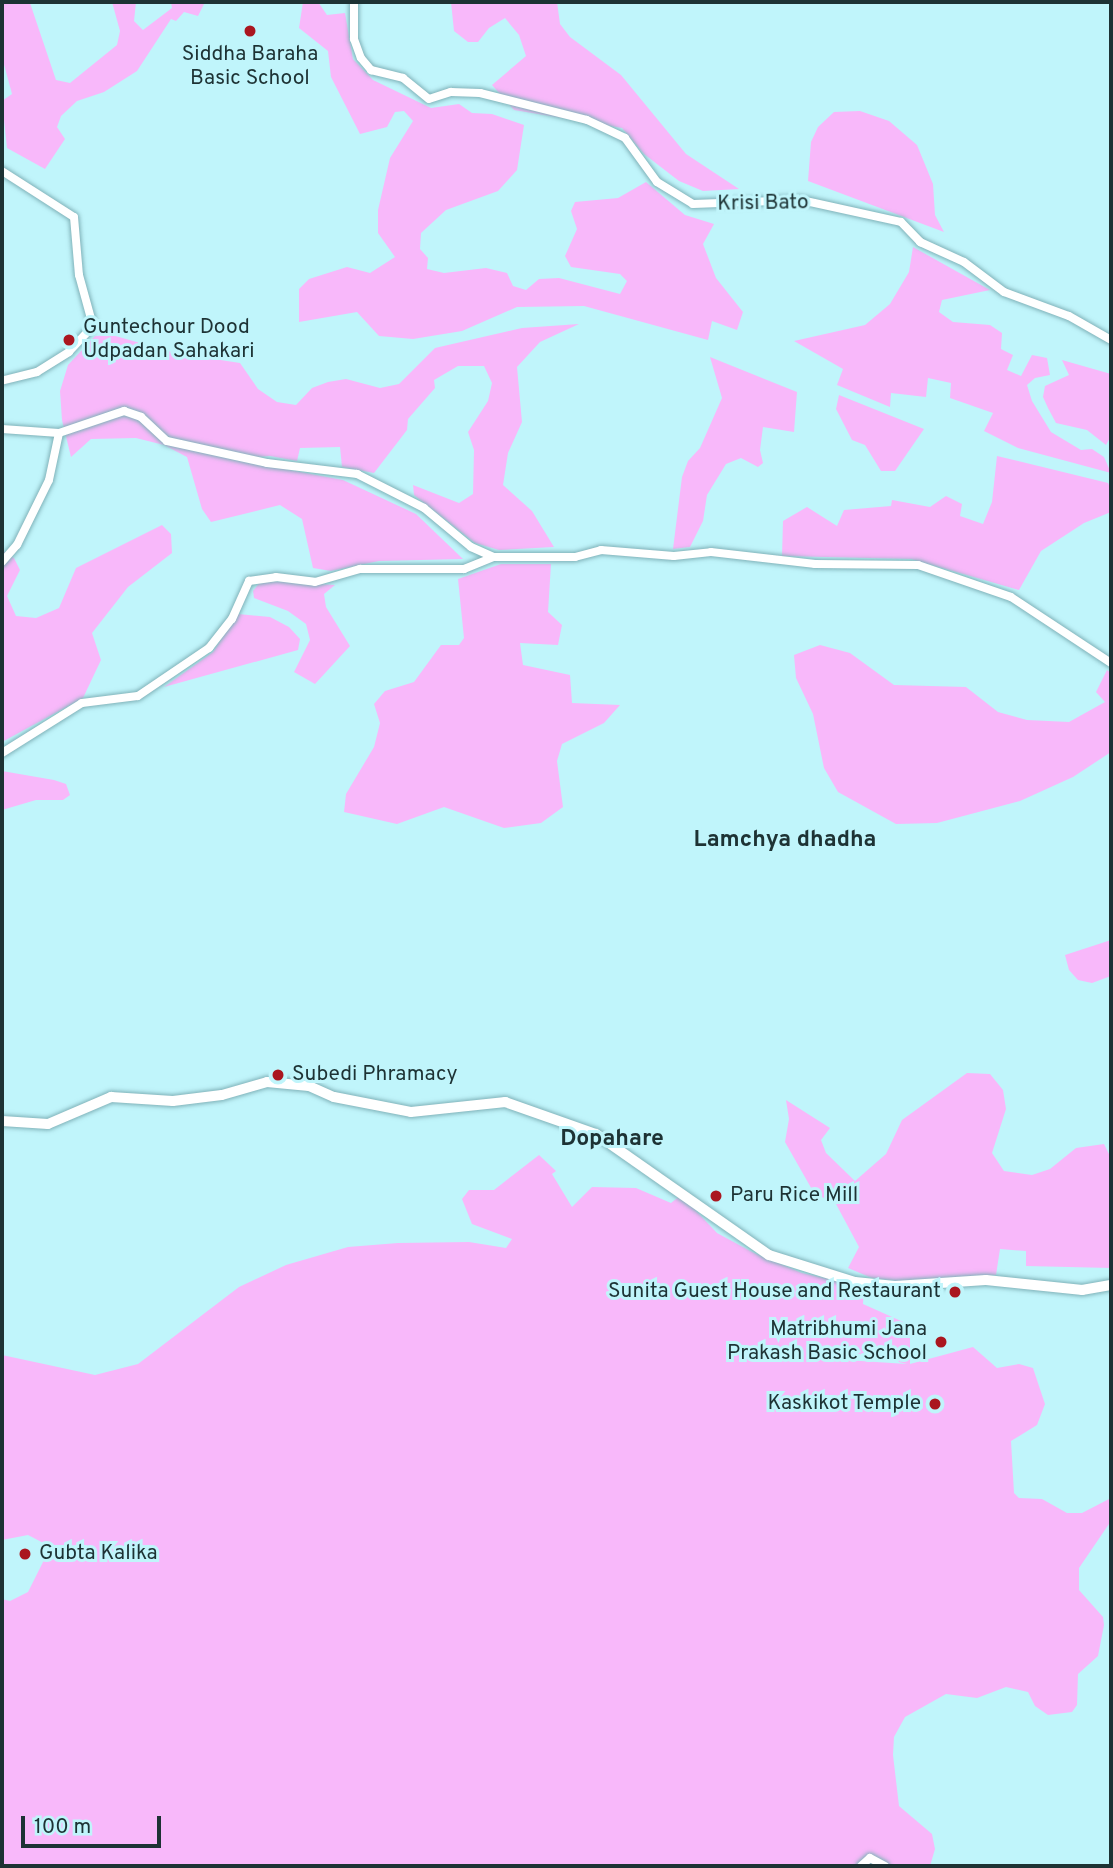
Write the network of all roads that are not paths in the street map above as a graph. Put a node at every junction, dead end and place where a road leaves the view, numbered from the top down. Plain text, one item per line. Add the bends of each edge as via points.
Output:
1 (355, 2) edge
2 (2, 171) edge
3 (1111, 340) edge
4 (2, 382) edge
5 (2, 429) edge
6 (60, 433) junction
7 (493, 557) junction
8 (2, 562) edge
9 (1111, 663) edge
10 (2, 753) edge
11 (2, 1121) edge
12 (1111, 1285) edge
13 (861, 1866) edge
14 (885, 1866) edge

1 - 3 street, Krisi Bato via 354,39 361,58 371,70 403,78 429,99 451,92 480,93 587,120 625,138 657,182 693,204 801,200 901,222 920,242 964,262 1004,292 1069,316
2 - 4 street via 74,217 79,275 93,326 69,352 37,372
5 - 6 street
6 - 7 street via 124,411 141,417 167,441 267,463 358,474 424,508 471,547
6 - 8 street via 49,480 17,545
7 - 9 street via 575,557 601,550 674,556 711,552 815,564 918,565 1011,597
7 - 10 street via 464,569 360,569 314,582 276,577 249,581 232,619 209,648 138,696 82,704
11 - 12 street via 48,1124 111,1097 173,1101 222,1095 267,1082 309,1086 334,1097 411,1112 505,1102 596,1135 769,1255 855,1282 895,1286 986,1280 1082,1290
13 - 14 street via 870,1858

